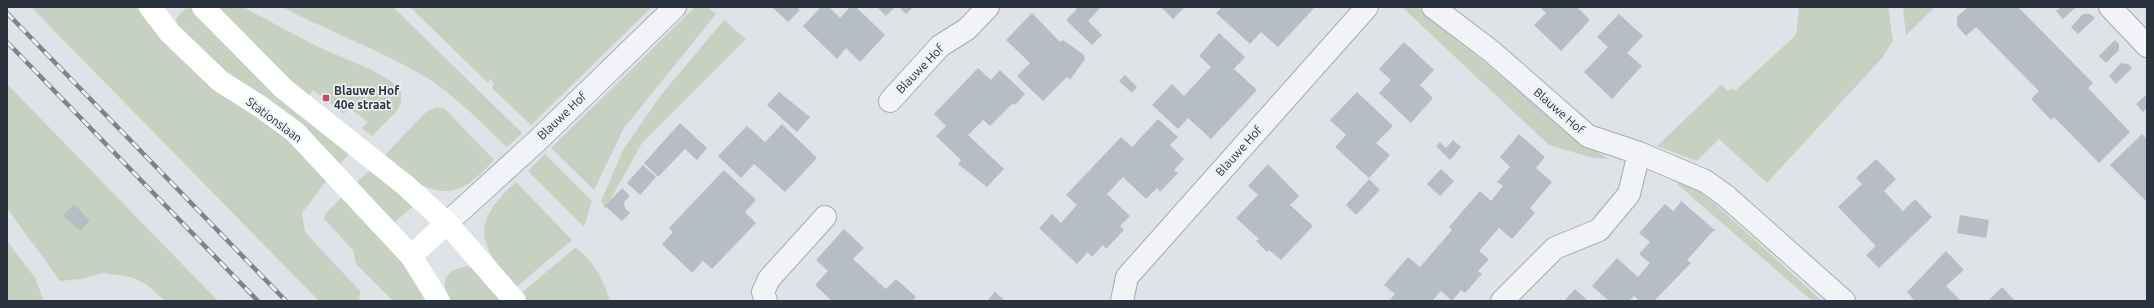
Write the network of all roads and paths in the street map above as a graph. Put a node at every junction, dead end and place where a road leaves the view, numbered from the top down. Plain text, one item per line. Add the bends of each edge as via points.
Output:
1 (150, 7) edge
2 (203, 7) edge
3 (675, 7) edge
4 (988, 7) edge
5 (1368, 7) edge
6 (1433, 7) edge
7 (2110, 7) edge
8 (2147, 46) edge
9 (890, 101) dead end
10 (1639, 154) junction
11 (825, 217) dead end
12 (447, 223) junction
13 (411, 256) junction
14 (439, 301) edge
15 (515, 301) edge
16 (766, 301) edge
17 (1122, 301) edge
18 (1502, 301) edge
19 (1844, 301) edge

1 - 13 street, Stationslaan via 169,32 220,82 295,132
2 - 12 street via 284,89 405,185
3 - 12 street, Blauwe Hof via 537,141
4 - 9 street, Blauwe Hof via 967,28 940,46
5 - 17 street, Blauwe Hof via 1127,277
6 - 10 street, Blauwe Hof via 1491,51 1588,136
7 - 8 street
10 - 18 street via 1629,194 1598,230 1555,248
10 - 19 street, Blauwe Hof via 1705,181 1726,196
11 - 16 street via 770,280 763,292
12 - 13 street
12 - 15 street
13 - 14 street, Stationslaan

